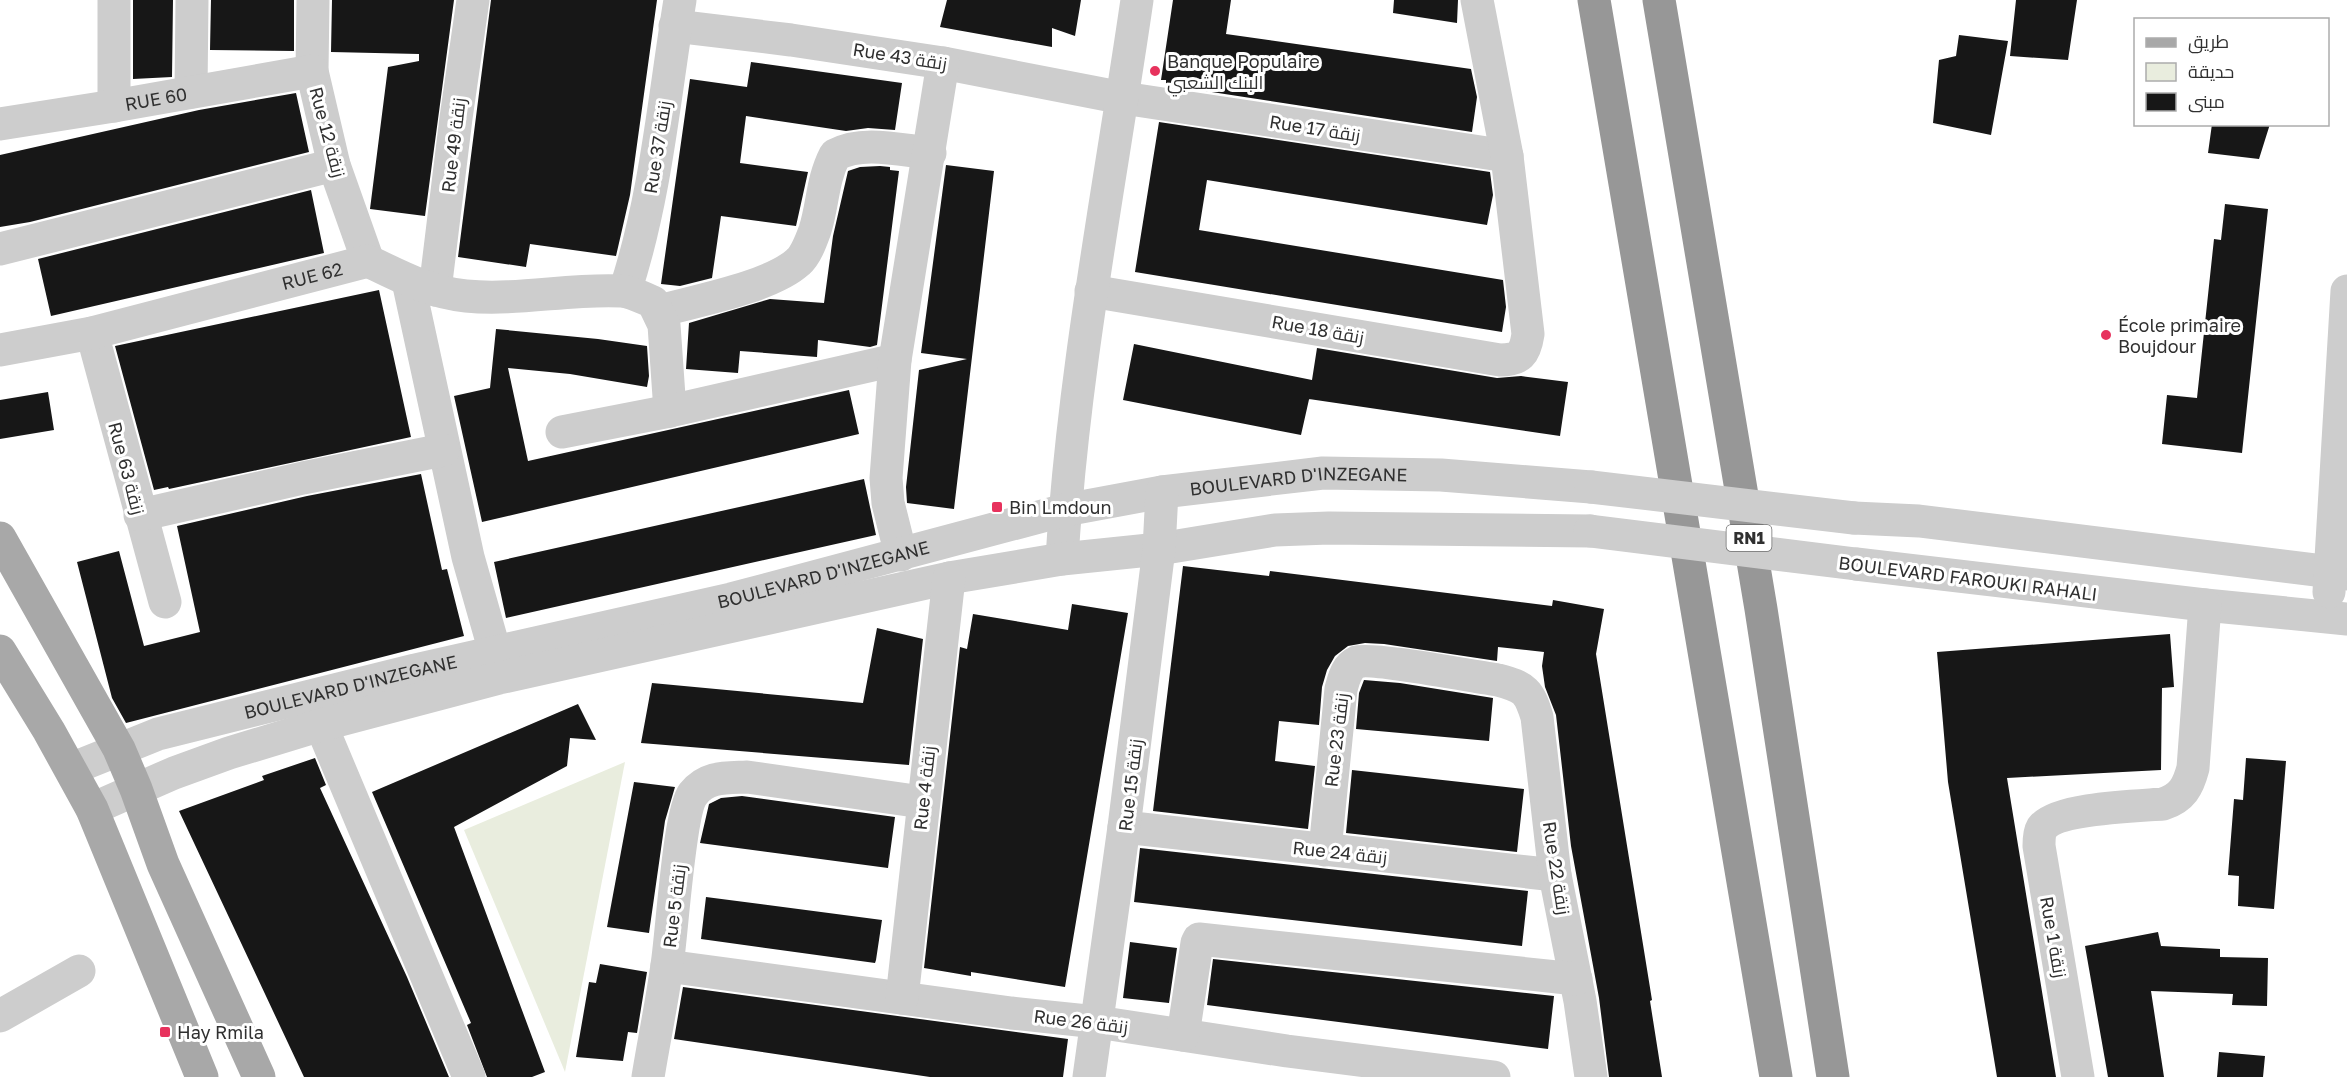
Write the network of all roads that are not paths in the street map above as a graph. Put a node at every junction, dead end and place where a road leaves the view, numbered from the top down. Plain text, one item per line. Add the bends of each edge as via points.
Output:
1 (114, 0) edge
2 (192, 0) edge
3 (313, 0) edge
4 (472, 0) edge
5 (1137, 0) edge
6 (1477, 0) edge
7 (1594, 0) edge
8 (1659, 0) edge
9 (677, 13) edge
10 (943, 63) junction
11 (312, 71) junction
12 (191, 92) junction
13 (1123, 98) junction
14 (114, 106) junction
15 (0, 124) edge
16 (930, 153) junction
17 (1508, 156) junction
18 (334, 165) junction
19 (0, 249) edge
20 (368, 261) junction
21 (422, 285) junction
22 (625, 291) junction
23 (1091, 291) junction
24 (2347, 291) edge
25 (659, 311) junction
26 (92, 333) junction
27 (0, 350) edge
28 (895, 360) junction
29 (670, 411) junction
30 (562, 432) dead end
31 (443, 450) junction
32 (1162, 492) junction
33 (1065, 510) junction
34 (140, 515) junction
35 (1590, 531) joint
36 (0, 538) edge
37 (1159, 549) junction
38 (901, 555) junction
39 (1062, 560) junction
40 (2339, 573) edge
41 (948, 578) junction
42 (165, 602) dead end
43 (2205, 605) junction
44 (2337, 618) edge
45 (0, 651) edge
46 (495, 652) junction
47 (1498, 680) joint
48 (321, 725) junction
49 (118, 749) junction
50 (71, 769) junction
51 (136, 789) junction
52 (922, 802) junction
53 (92, 809) junction
54 (1125, 827) junction
55 (1324, 850) junction
56 (1555, 875) junction
57 (667, 966) junction
58 (79, 971) dead end
59 (1576, 979) junction
60 (902, 998) junction
61 (0, 1016) edge
62 (1096, 1022) junction
63 (1183, 1035) junction
64 (1286, 1064) edge
65 (202, 1077) edge
66 (260, 1077) edge
67 (469, 1077) edge
68 (648, 1077) edge
69 (1089, 1077) edge
70 (1494, 1077) edge
71 (1591, 1077) edge
72 (1776, 1077) edge
73 (1833, 1077) edge
74 (2078, 1077) edge

1 - 14 street
2 - 12 street
3 - 11 street, Rue 12 زنقة
4 - 21 street, Rue 49 زنقة
5 - 13 street
6 - 17 street
7 - 72 highway
8 - 73 highway, RN1 via 1761,609
9 - 10 street, Rue 43 زنقة via 791,40
9 - 22 street, Rue 37 زنقة via 655,168 638,253
10 - 13 street, Rue 43 زنقة
10 - 16 street
11 - 12 street, RUE 60
11 - 18 street, Rue 12 زنقة
12 - 14 street, RUE 60
13 - 17 street, Rue 17 زنقة
13 - 23 street
14 - 15 street, RUE 60
16 - 25 street via 853,147 835,155 827,171 816,228 799,261 752,285
16 - 28 street
17 - 23 street, Rue 18 زنقة via 1528,334 1526,346 1512,360
18 - 19 street
18 - 20 street, Rue 12 زنقة
20 - 21 street, RUE 62
20 - 26 street, RUE 62
21 - 22 street, RUE 62 via 465,296 497,297
21 - 31 street, Rue 49 زنقة
22 - 25 street via 653,302
23 - 33 street
24 - 40 street
25 - 29 street via 664,325
26 - 27 street, RUE 62
26 - 34 street, Rue 63 زنقة
28 - 29 street
28 - 38 street via 886,478
29 - 30 street
31 - 34 street
31 - 46 street, Rue 49 زنقة
32 - 33 street, BOULEVARD D'INZEGANE
32 - 37 street, Rue 15 زنقة
32 - 40 street, BOULEVARD D'INZEGANE, bridge via 1323,473 1441,475 1591,487 1854,518 1919,521
33 - 38 street, BOULEVARD D'INZEGANE
33 - 39 street
34 - 42 street, Rue 63 زنقة
35 - 37 street, BOULEVARD D'INZEGANE via 1275,530
35 - 43 street, BOULEVARD FAROUKI RAHALI, bridge
36 - 49 main road
37 - 39 street, BOULEVARD D'INZEGANE
37 - 54 street, Rue 15 زنقة
38 - 46 street, BOULEVARD D'INZEGANE via 606,629
39 - 41 street, BOULEVARD D'INZEGANE
40 - 44 street
41 - 48 street, BOULEVARD D'INZEGANE via 499,678
41 - 52 street, Rue 4 زنقة
43 - 44 street, BOULEVARD FAROUKI RAHALI
43 - 74 street, Rue 1 زنقة via 2193,768 2183,793 2163,804 2068,814 2051,820 2043,828 2038,846
45 - 50 main road
46 - 49 street, BOULEVARD D'INZEGANE via 158,734
47 - 55 street, Rue 23 زنقة via 1385,663 1357,663 1348,669 1341,689
47 - 56 street, Rue 22 زنقة via 1519,686 1534,707
48 - 51 street, BOULEVARD D'INZEGANE via 229,753
48 - 67 street
49 - 50 street, BOULEVARD D'INZEGANE
49 - 51 main road
50 - 53 main road
51 - 53 street, BOULEVARD D'INZEGANE
51 - 66 main road via 163,864
52 - 57 street, Rue 5 زنقة via 747,777 701,784 691,796 684,823
52 - 60 street, Rue 4 زنقة
53 - 65 main road
54 - 55 street, Rue 24 زنقة
54 - 62 street, Rue 15 زنقة
55 - 56 street, Rue 24 زنقة
56 - 59 street, Rue 22 زنقة
57 - 60 street, Rue 26 زنقة
57 - 68 street, Rue 5 زنقة
58 - 61 street
59 - 63 street via 1199,939
59 - 71 street, Rue 22 زنقة
60 - 62 street, Rue 26 زنقة
62 - 63 street, Rue 26 زنقة
62 - 69 street, Rue 15 زنقة
63 - 64 street, Rue 26 زنقة
64 - 70 street, Rue 26 زنقة

